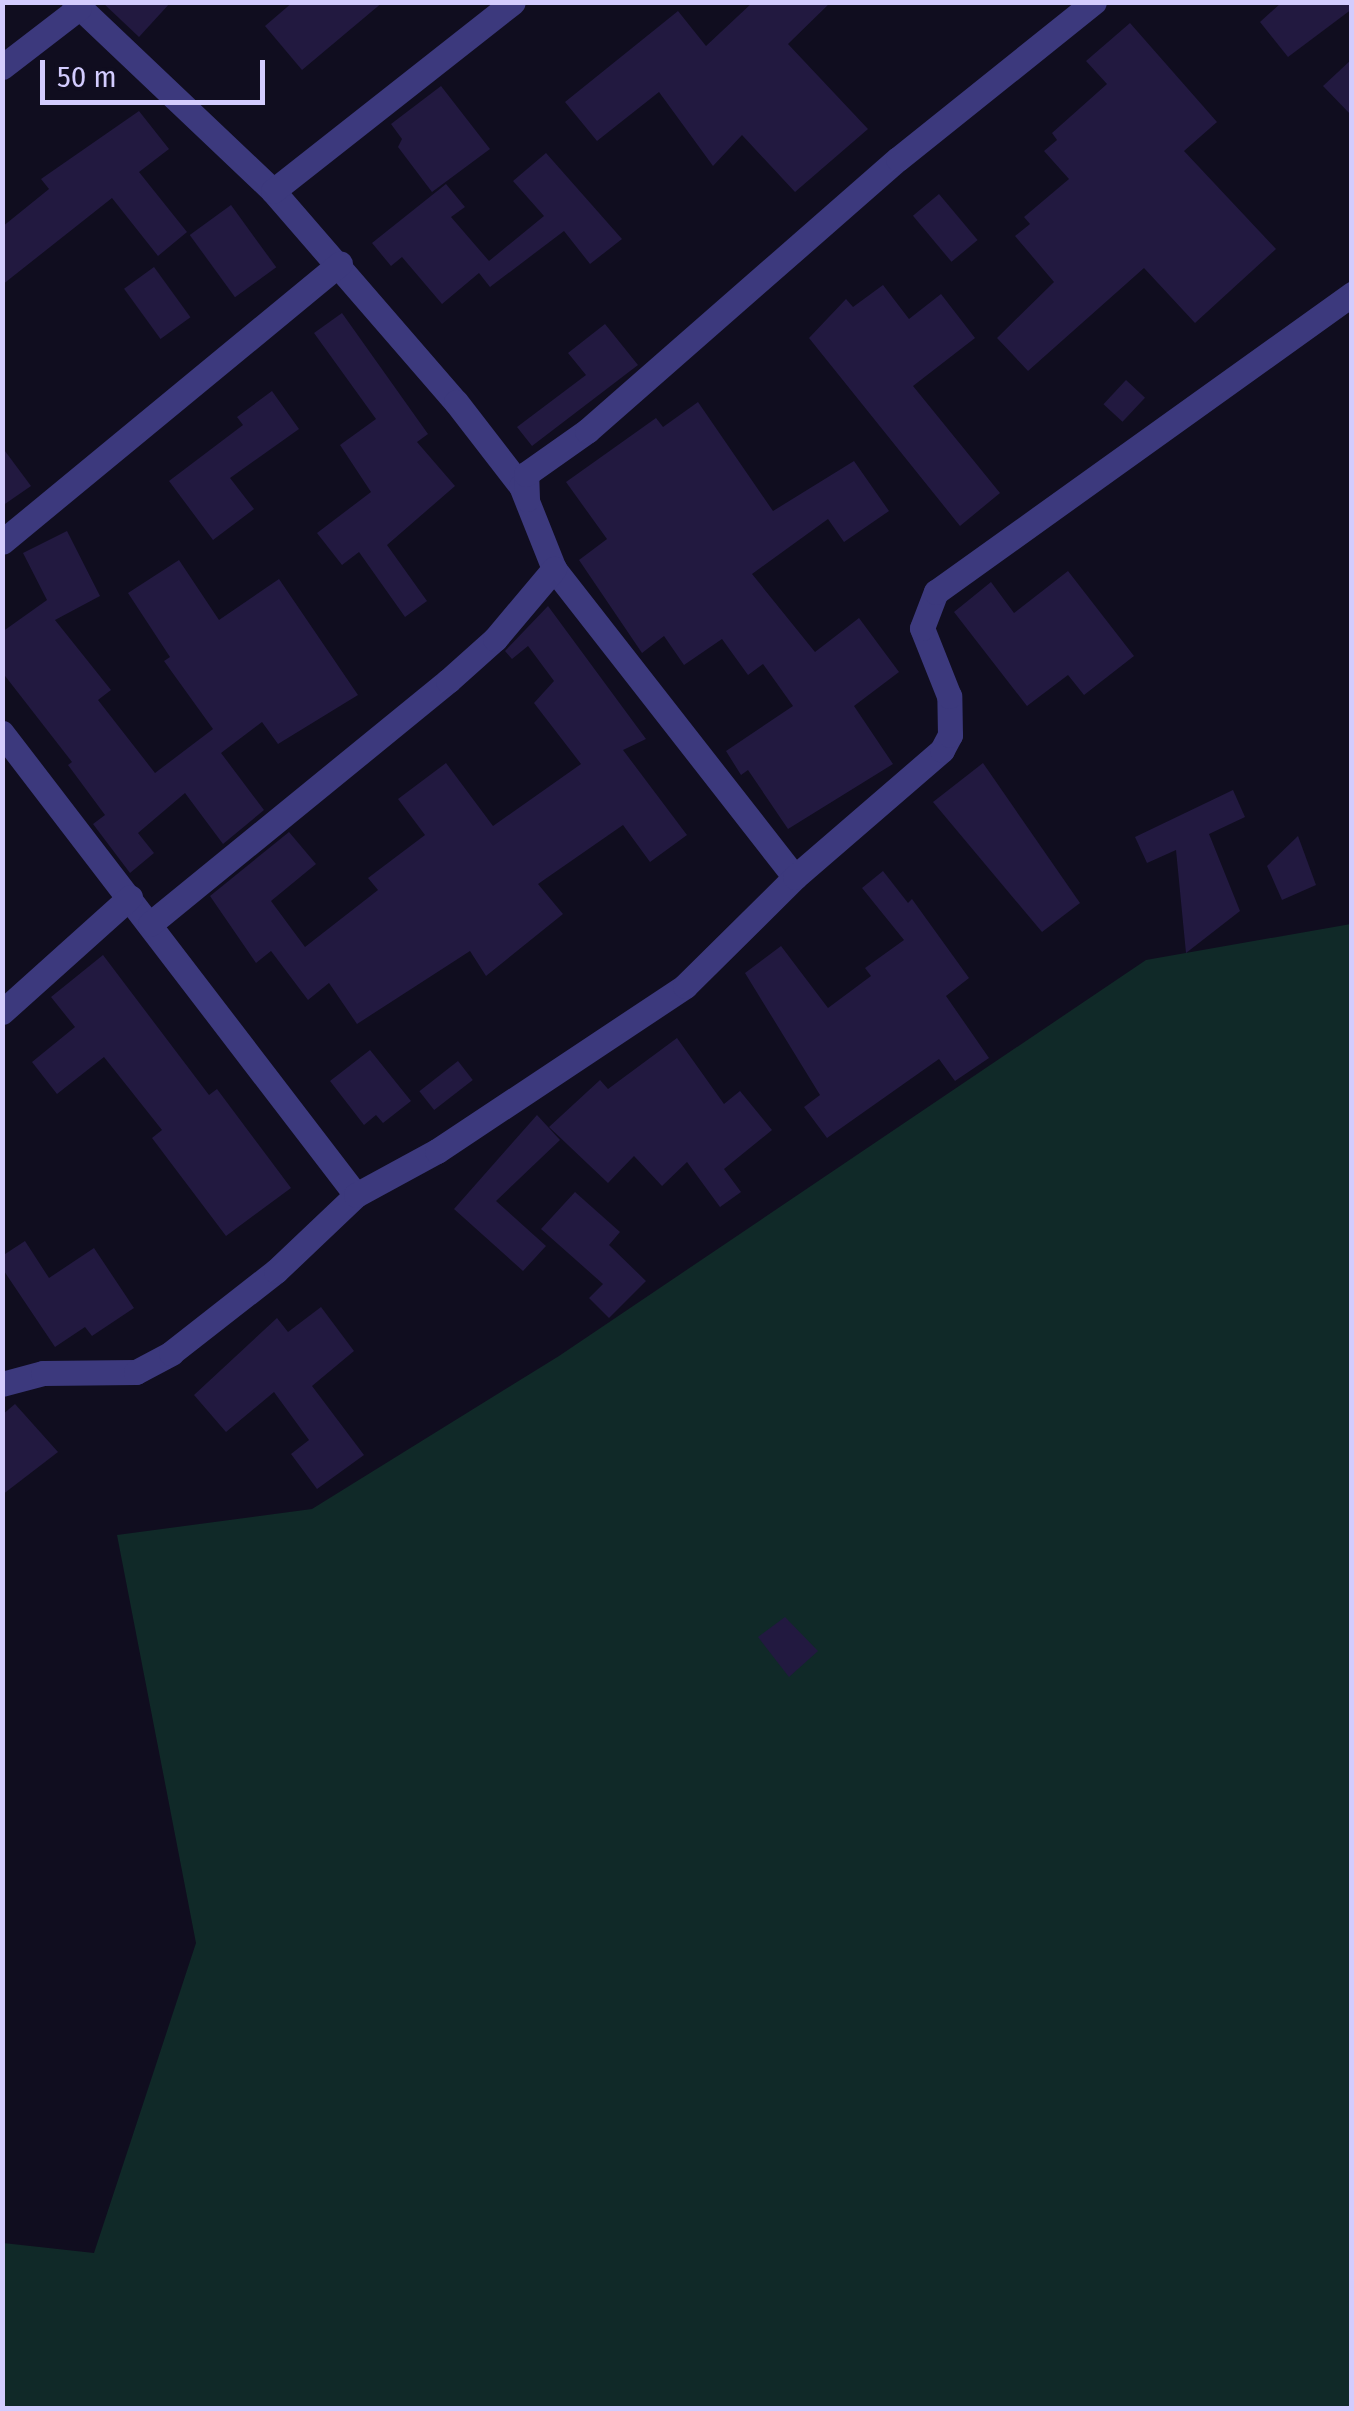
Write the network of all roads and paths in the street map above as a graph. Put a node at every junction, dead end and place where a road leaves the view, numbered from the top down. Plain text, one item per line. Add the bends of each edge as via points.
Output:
1 (512, 2) edge
2 (1094, 2) edge
3 (77, 5) edge
4 (2, 68) edge
5 (273, 191) junction
6 (340, 263) junction
7 (1352, 294) edge
8 (527, 499) junction
9 (2, 542) edge
10 (554, 569) junction
11 (2, 734) edge
12 (795, 877) junction
13 (130, 896) junction
14 (150, 924) junction
15 (2, 1012) edge
16 (356, 1194) junction
17 (2, 1384) edge

1 - 5 street
2 - 8 street via 898,159 587,431 526,474
3 - 4 street
3 - 5 street
5 - 6 street
6 - 8 street
6 - 9 street
7 - 12 street via 936,592 922,628 948,696 950,735 919,774
8 - 10 street
10 - 12 street
10 - 14 street via 495,639 448,681
11 - 13 street
12 - 16 street via 686,986 437,1151
13 - 14 street
13 - 15 street
14 - 16 street
16 - 17 street via 276,1272 136,1372 43,1373

